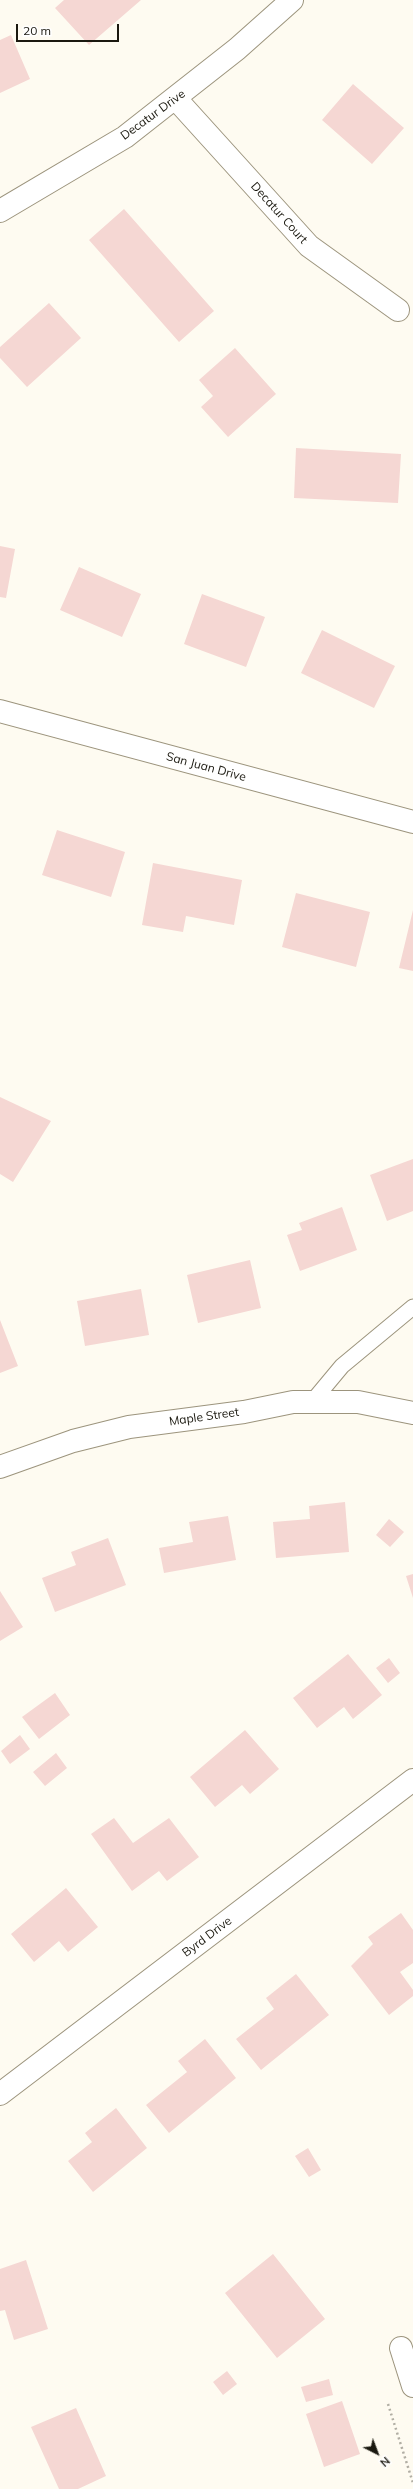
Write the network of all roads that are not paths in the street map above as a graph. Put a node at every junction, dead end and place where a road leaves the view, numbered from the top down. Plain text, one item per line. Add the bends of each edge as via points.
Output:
1 (292, 0) edge
2 (176, 99) junction
3 (0, 211) edge
4 (398, 310) dead end
5 (0, 711) edge
6 (413, 822) edge
7 (413, 1307) edge
8 (312, 1402) junction
9 (413, 1413) edge
10 (0, 1467) edge
11 (413, 1780) edge
12 (0, 2094) edge
13 (401, 2348) dead end
14 (413, 2386) edge

1 - 2 street, Decatur Drive
2 - 3 street, Decatur Drive via 125,137
2 - 4 street, Decatur Court via 309,246
5 - 6 street, San Juan Drive
7 - 8 lane via 342,1366
8 - 9 street, Maple Street via 358,1402
8 - 10 street, Maple Street via 293,1402 244,1412 129,1427 73,1441
11 - 12 street, Byrd Drive
13 - 14 street

